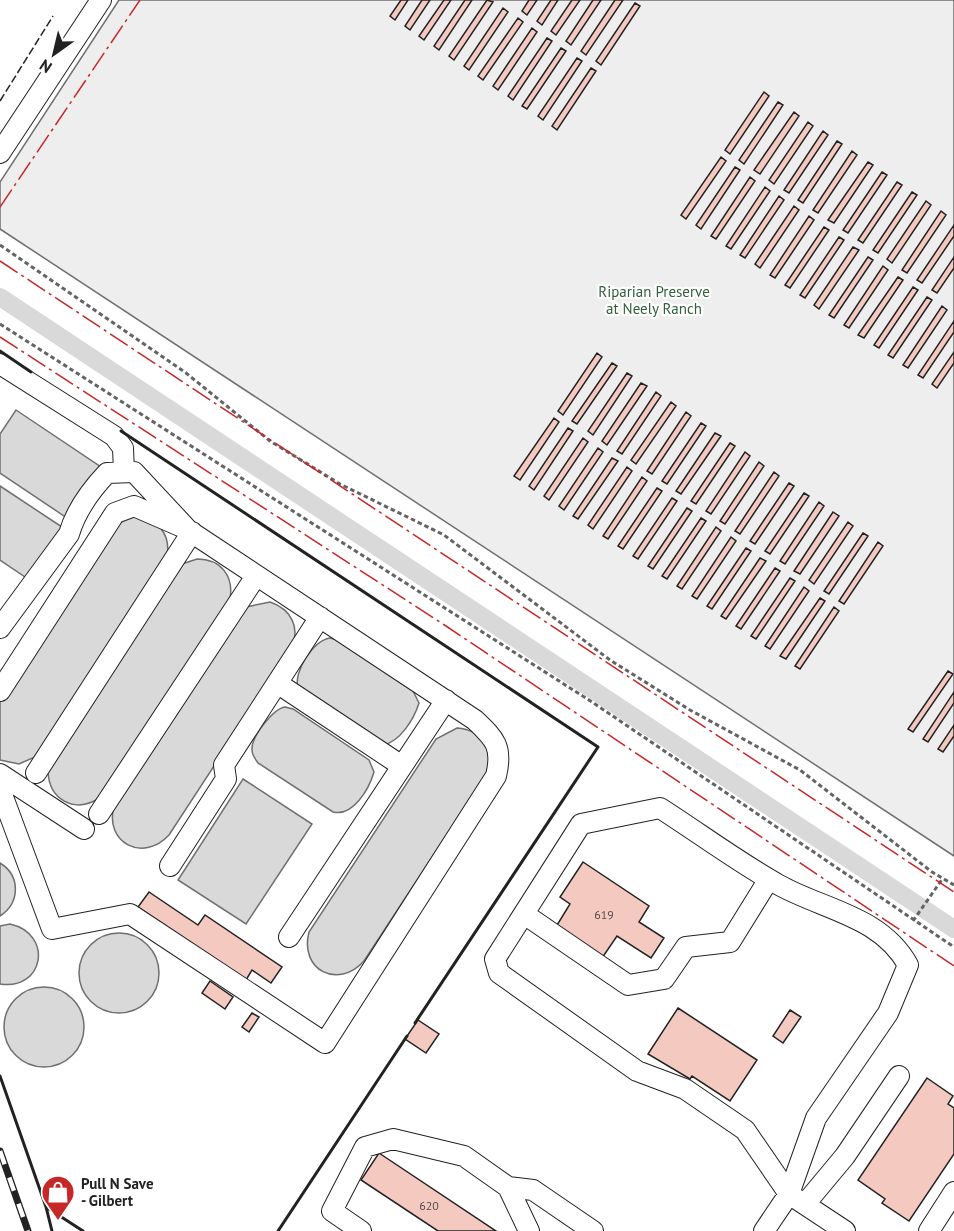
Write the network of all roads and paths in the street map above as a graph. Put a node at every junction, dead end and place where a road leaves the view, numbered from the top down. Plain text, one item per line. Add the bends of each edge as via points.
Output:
1 (101, 0) edge
2 (3, 143) edge
3 (0, 245) edge
4 (0, 324) edge
5 (0, 364) edge
6 (124, 472) junction
7 (190, 531) junction
8 (256, 576) junction
9 (320, 617) junction
10 (0, 628) edge
11 (277, 683) junction
12 (0, 690) edge
13 (446, 700) junction
14 (402, 766) junction
15 (36, 773) dead end
16 (0, 774) edge
17 (0, 795) edge
18 (99, 814) dead end
19 (84, 829) dead end
20 (170, 866) dead end
21 (943, 878) junction
22 (769, 879) junction
23 (954, 885) edge
24 (524, 914) junction
25 (914, 921) junction
26 (289, 937) dead end
27 (954, 947) edge
28 (899, 1076) dead end
29 (508, 1187) junction
30 (954, 1192) edge
31 (797, 1199) junction
32 (361, 1231) edge
33 (530, 1231) edge
34 (593, 1231) edge
35 (764, 1231) edge
36 (845, 1231) edge
37 (929, 1231) edge

1 - 2 street
3 - 21 path via 186,373 270,441 340,484 444,535 609,660 690,711 800,770
4 - 25 path via 592,702
5 - 6 street via 114,436 123,447
6 - 7 street via 134,472
6 - 10 street via 107,472 93,488 74,517 69,534
7 - 8 street
7 - 12 street via 134,506 115,513
7 - 15 street
8 - 9 street
8 - 18 street
9 - 11 street
9 - 13 street
11 - 14 street
11 - 20 street via 224,765 226,778
13 - 14 street
13 - 17 street via 494,738 500,759 496,776 325,1043 130,914 52,929
14 - 26 street
16 - 19 street
21 - 23 path
21 - 25 path
22 - 24 street via 660,808 581,824
22 - 24 street via 730,942 686,947 664,979 628,985
22 - 31 street via 849,914 898,948 908,965 888,1014 816,1118
24 - 31 street via 495,959 499,973 637,1071 686,1089 745,1130
25 - 27 path
28 - 31 street via 845,1156
29 - 32 street via 464,1156 393,1139 365,1147 332,1211
29 - 33 street
29 - 34 street via 533,1190
30 - 37 street
31 - 35 street
31 - 36 street

